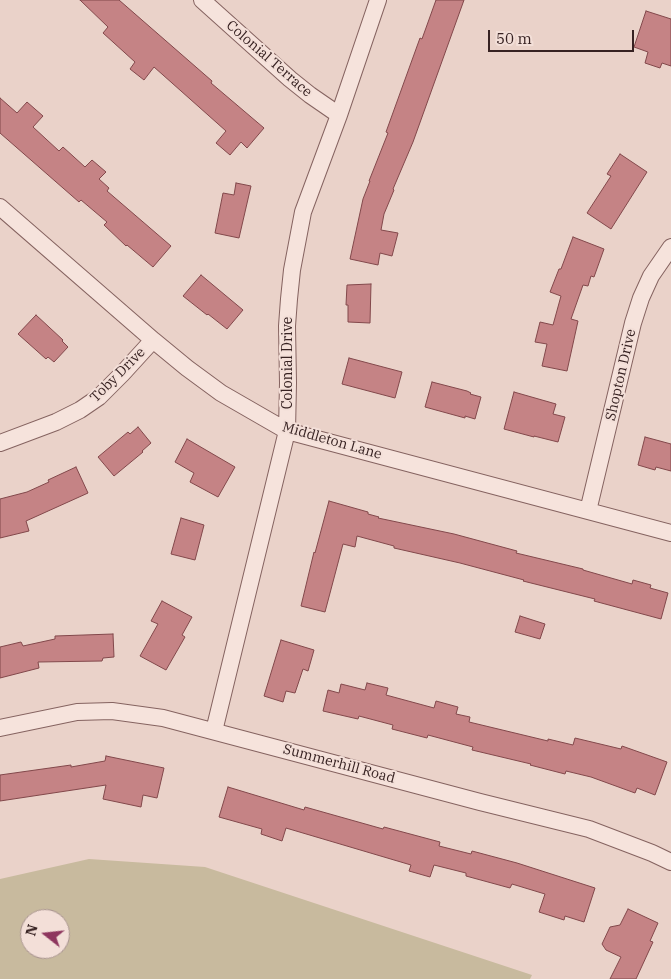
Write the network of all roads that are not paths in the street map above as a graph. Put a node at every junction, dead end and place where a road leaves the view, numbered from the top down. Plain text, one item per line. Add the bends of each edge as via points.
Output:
1 (202, 0) edge
2 (378, 0) edge
3 (339, 114) junction
4 (0, 207) edge
5 (671, 247) edge
6 (153, 340) junction
7 (287, 431) junction
8 (0, 443) edge
9 (588, 511) junction
10 (671, 533) edge
11 (0, 728) edge
12 (214, 731) junction
13 (671, 862) edge

1 - 3 street, Colonial Terrace via 290,79
2 - 3 street, Colonial Drive
3 - 7 street, Colonial Drive via 303,212 292,270 287,326
4 - 6 street, Middleton Lane
5 - 9 street, Shopton Drive via 651,276 633,323
6 - 7 street, Middleton Lane via 221,393
6 - 8 street, Toby Drive via 99,397 80,410
7 - 9 street, Middleton Lane
7 - 12 street, Colonial Drive
9 - 10 street, Middleton Lane
11 - 12 street, Summerhill Road via 77,712 112,711 163,718
12 - 13 street, Summerhill Road via 589,829

